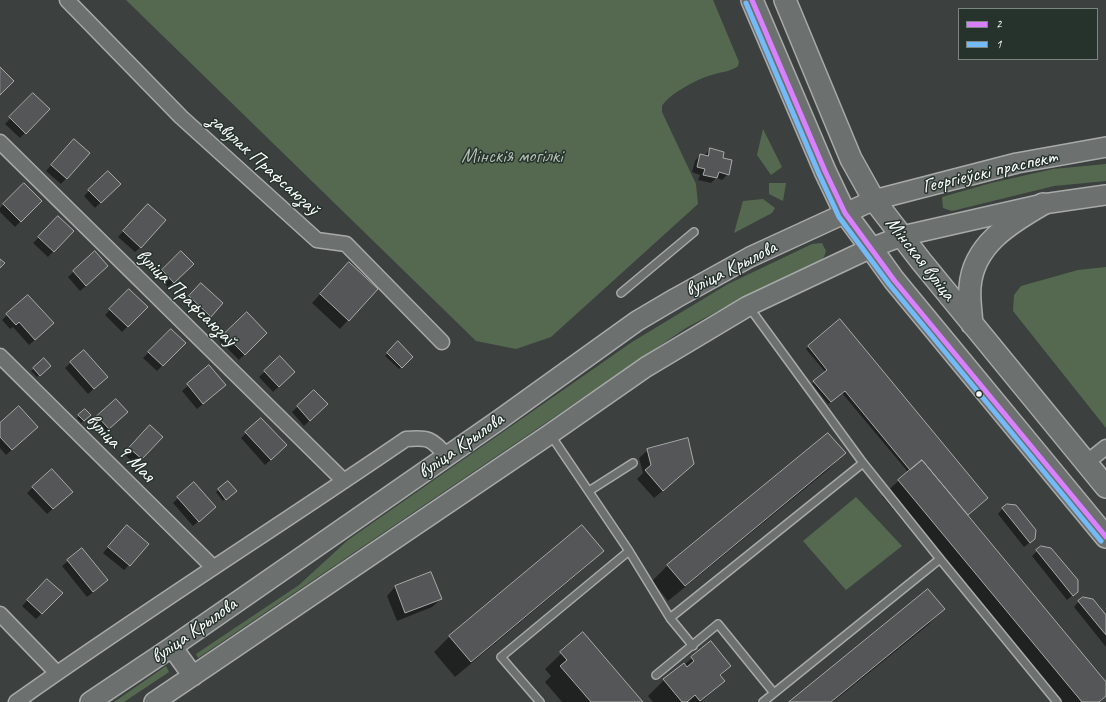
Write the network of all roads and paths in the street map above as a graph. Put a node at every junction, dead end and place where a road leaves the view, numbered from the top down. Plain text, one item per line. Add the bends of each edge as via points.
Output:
1 (67, 0) edge
2 (752, 0) edge
3 (785, 0) edge
4 (0, 142) edge
5 (1106, 147) edge
6 (1106, 195) edge
7 (874, 200) junction
8 (1043, 204) junction
9 (845, 213) junction
10 (694, 232) dead end
11 (902, 236) junction
12 (871, 248) junction
13 (621, 292) dead end
14 (748, 306) junction
15 (972, 324) junction
16 (442, 342) dead end
17 (0, 356) edge
18 (550, 434) junction
19 (1106, 447) edge
20 (447, 456) junction
21 (633, 463) dead end
22 (863, 463) junction
23 (1086, 463) junction
24 (344, 481) junction
25 (1106, 487) edge
26 (589, 491) junction
27 (1106, 537) edge
28 (629, 551) junction
29 (940, 559) junction
30 (213, 567) junction
31 (0, 614) edge
32 (670, 618) junction
33 (693, 646) junction
34 (172, 647) junction
35 (57, 673) junction
36 (656, 675) dead end
37 (192, 676) junction
38 (774, 693) junction
39 (16, 702) edge
40 (90, 702) edge
41 (154, 702) edge
42 (540, 702) edge
43 (763, 702) edge
44 (1057, 702) edge

1 - 16 street, завулак Прафсаюзаў via 187,122 317,240 346,244
2 - 9 main road, Мінская вуліца
3 - 7 main road, Мінская вуліца via 852,159
4 - 24 street, вуліца Прафсаюзаў
5 - 7 main road, Георгіеўскі праспект via 1017,163
6 - 8 main road
7 - 9 main road, Георгіеўскі праспект
7 - 11 main road, Мінская вуліца
8 - 11 main road
8 - 15 main road via 1000,231 981,254 971,278
9 - 12 main road, Мінская вуліца
9 - 20 main road, вуліца Крылова via 750,257 676,298 637,322
10 - 13 lane
11 - 12 main road, вуліца Крылова
11 - 15 main road, Мінская вуліца
12 - 14 main road, вуліца Крылова
12 - 27 main road, Мінская вуліца via 899,286
14 - 18 main road, вуліца Крылова via 646,367
14 - 22 lane
15 - 23 main road, Мінская вуліца
17 - 30 street, вуліца 9 Мая
18 - 26 lane
18 - 37 main road, вуліца Крылова
19 - 23 street
20 - 24 street via 432,440 406,439
20 - 34 main road, вуліца Крылова
21 - 26 lane
22 - 29 lane
22 - 32 lane
23 - 25 main road, Мінская вуліца
24 - 30 street
26 - 28 lane
28 - 32 lane
28 - 42 lane via 501,657
29 - 38 lane
29 - 44 lane
30 - 35 street
31 - 35 street
32 - 33 lane
33 - 36 lane
33 - 38 lane via 718,624
34 - 37 main road
34 - 40 main road, вуліца Крылова
35 - 39 street
37 - 41 main road, вуліца Крылова
38 - 43 lane

